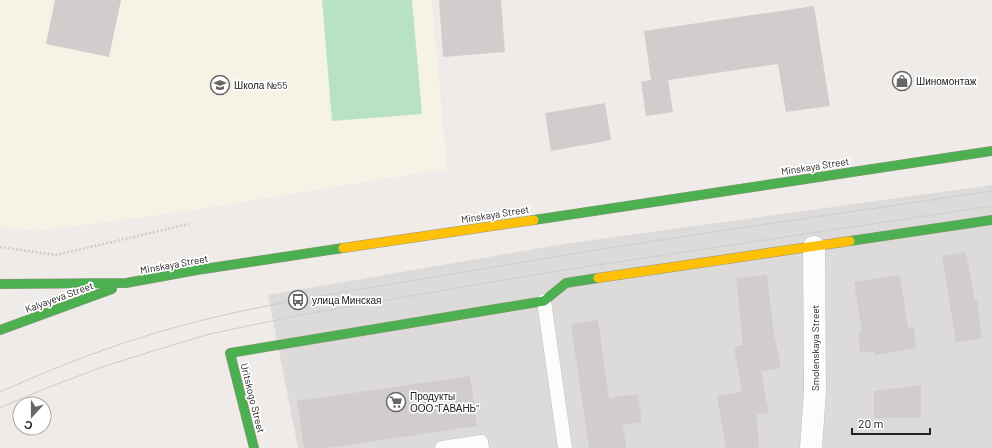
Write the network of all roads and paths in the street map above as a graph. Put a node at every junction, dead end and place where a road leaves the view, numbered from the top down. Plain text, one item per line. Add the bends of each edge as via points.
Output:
1 (992, 151) edge
2 (992, 220) edge
3 (188, 224) dead end
4 (0, 247) edge
5 (814, 247) junction
6 (0, 284) edge
7 (126, 284) junction
8 (544, 302) junction
9 (0, 330) edge
10 (254, 448) edge
11 (442, 448) edge
12 (482, 448) edge
13 (562, 448) edge
14 (812, 448) edge

1 - 7 main road, Minskaya Street via 197,270
2 - 5 main road
3 - 4 path via 56,255
5 - 8 main road via 566,283
5 - 14 street, Smolenskaya Street via 815,391
6 - 7 main road, Minskaya Street
7 - 9 main road, Kalyayeva Street
8 - 10 main road, Uritskogo Street via 230,353
8 - 13 lane
11 - 12 lane via 481,442

